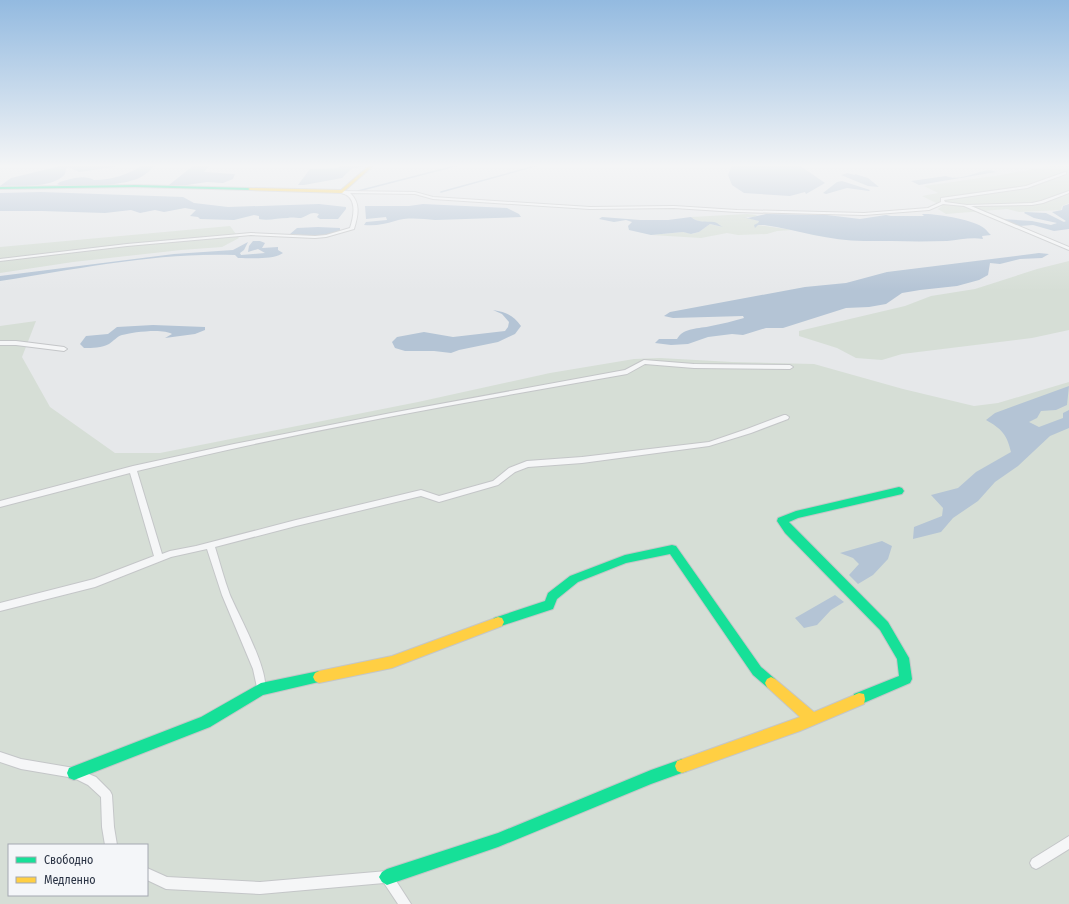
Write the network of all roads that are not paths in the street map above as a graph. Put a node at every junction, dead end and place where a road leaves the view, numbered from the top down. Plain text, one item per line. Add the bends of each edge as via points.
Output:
1 (355, 207) edge
2 (581, 207) edge
3 (658, 207) edge
4 (677, 207) edge
5 (933, 207) edge
6 (968, 207) edge
7 (1069, 249) edge
8 (0, 260) edge
9 (0, 343) edge
10 (64, 349) dead end
11 (790, 367) dead end
12 (786, 417) dead end
13 (133, 469) junction
14 (899, 491) dead end
15 (0, 504) edge
16 (210, 545) junction
17 (159, 558) junction
18 (0, 607) edge
19 (261, 689) junction
20 (812, 719) junction
21 (0, 757) edge
22 (74, 773) junction
23 (1069, 842) edge
24 (111, 844) edge
25 (1036, 863) dead end
26 (148, 874) edge
27 (387, 877) junction
28 (405, 904) edge

1 - 8 street via 352,229 326,236 251,234
2 - 3 street
4 - 5 street via 864,214
6 - 7 street
9 - 10 street
11 - 13 street via 694,366 644,362 627,372 330,426
12 - 16 street via 708,444 582,460 527,464 512,470 495,484 439,499 422,493
13 - 15 street
13 - 17 street
14 - 20 street via 796,515 782,521 884,626 903,658 906,679
16 - 17 street
16 - 19 street via 226,595 258,668
17 - 18 street via 95,583
19 - 20 street via 392,662 550,605 552,596 574,579 610,564 625,558 672,549 758,671
19 - 22 street via 205,722
20 - 27 street via 651,777 498,840
21 - 22 street via 21,764
22 - 24 street via 92,781 106,795
23 - 25 street
26 - 27 street via 166,883 260,888
27 - 28 street

